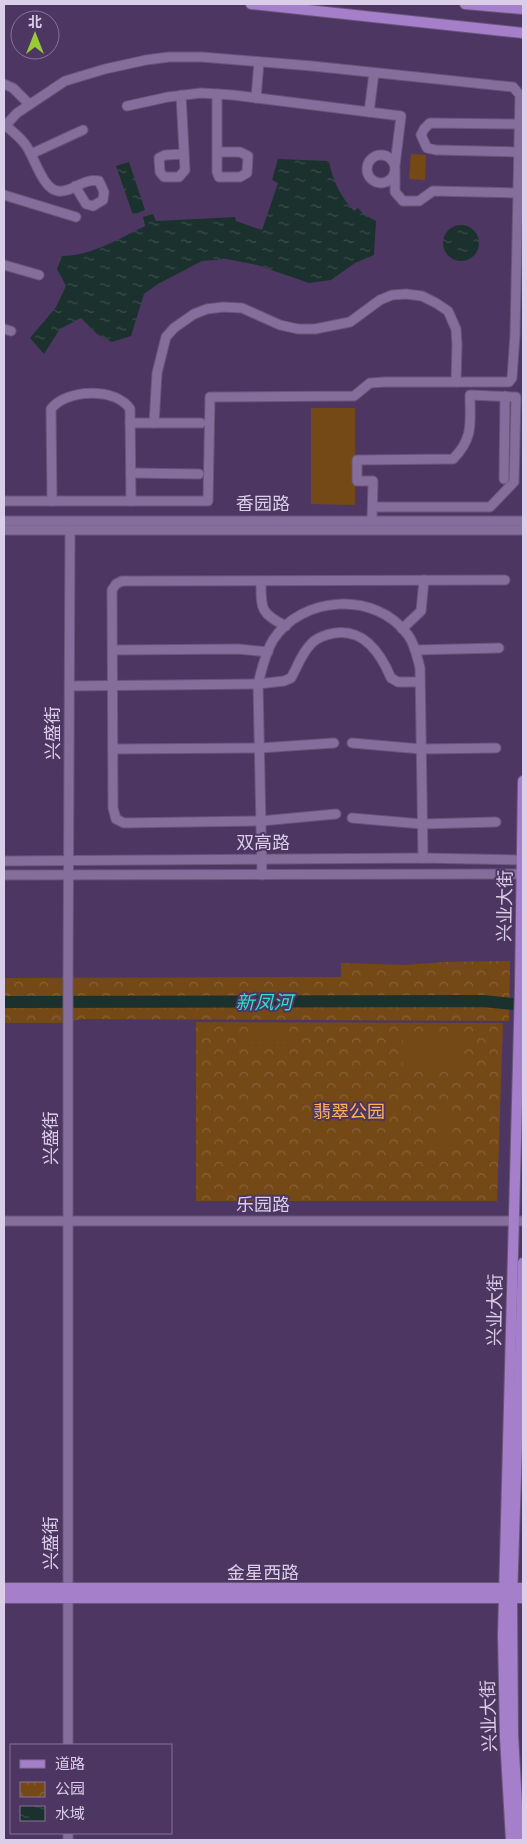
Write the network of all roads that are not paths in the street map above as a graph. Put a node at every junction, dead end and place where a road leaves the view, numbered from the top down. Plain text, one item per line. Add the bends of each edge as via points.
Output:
1 (251, 4) edge
2 (465, 4) edge
3 (523, 9) edge
4 (523, 33) edge
5 (259, 62) junction
6 (374, 73) junction
7 (4, 84) edge
8 (217, 94) junction
9 (181, 95) junction
10 (256, 98) junction
11 (29, 104) junction
12 (128, 106) dead end
13 (369, 112) junction
14 (519, 124) junction
15 (5, 126) edge
16 (83, 130) dead end
17 (217, 152) dead end
18 (518, 152) junction
19 (30, 154) junction
20 (184, 154) dead end
21 (75, 186) dead end
22 (517, 193) junction
23 (4, 195) edge
24 (76, 217) dead end
25 (520, 246) edge
26 (520, 260) edge
27 (4, 265) edge
28 (40, 275) dead end
29 (456, 382) junction
30 (505, 396) junction
31 (201, 422) dead end
32 (130, 423) junction
33 (154, 423) junction
34 (131, 473) junction
35 (199, 474) dead end
36 (504, 480) dead end
37 (4, 501) edge
38 (52, 501) junction
39 (131, 501) junction
40 (373, 507) junction
41 (372, 520) junction
42 (4, 521) edge
43 (523, 521) edge
44 (4, 530) edge
45 (70, 530) junction
46 (523, 530) edge
47 (424, 580) junction
48 (505, 580) dead end
49 (261, 581) junction
50 (286, 626) junction
51 (402, 630) junction
52 (499, 648) dead end
53 (112, 650) junction
54 (415, 650) junction
55 (268, 652) junction
56 (420, 682) junction
57 (258, 684) junction
58 (113, 685) junction
59 (70, 686) junction
60 (334, 743) dead end
61 (352, 743) dead end
62 (260, 748) junction
63 (496, 748) dead end
64 (113, 749) junction
65 (421, 749) junction
66 (523, 781) edge
67 (336, 814) dead end
68 (352, 818) dead end
69 (261, 821) junction
70 (496, 822) dead end
71 (422, 824) junction
72 (423, 858) junction
73 (261, 859) junction
74 (69, 860) junction
75 (522, 860) edge
76 (4, 861) edge
77 (522, 874) edge
78 (4, 875) edge
79 (262, 875) junction
80 (69, 876) junction
81 (4, 1221) edge
82 (518, 1221) edge
83 (67, 1222) junction
84 (523, 1263) edge
85 (4, 1588) edge
86 (67, 1593) junction
87 (513, 1593) edge
88 (4, 1598) edge
89 (68, 1744) edge
90 (511, 1840) edge
91 (519, 1840) edge

1 - 4 main road
2 - 3 main road
5 - 6 street
5 - 10 street
5 - 11 street via 202,57 146,60 65,81
6 - 13 street
6 - 14 street via 512,87 520,95
7 - 11 street
8 - 9 street
8 - 10 street
8 - 17 street
9 - 12 street
9 - 20 street
10 - 13 street
11 - 15 street
13 - 22 street via 402,116 395,192 403,200 419,200 433,191
14 - 18 street
14 - 18 street via 430,123 422,135 427,148 436,150
15 - 19 street via 26,145
16 - 19 street
18 - 22 street
19 - 21 street via 51,188 57,192
22 - 25 street
23 - 24 street
25 - 26 street
26 - 29 street via 512,378 509,382
27 - 28 street
29 - 33 street via 456,329 448,311 422,296 392,295 350,322 315,329 280,325 242,308 224,307 194,314 166,337 157,373
29 - 39 street via 370,384 354,396 210,397 208,501
30 - 36 street
30 - 40 street via 516,397 514,482 490,507
30 - 40 street via 470,396 469,435 453,460 357,460 357,482 373,481
31 - 33 street
32 - 33 street
32 - 34 street
32 - 38 street via 130,409 126,402 114,397 82,394 56,402 51,409
34 - 35 street
34 - 39 street
37 - 38 street
38 - 39 street
40 - 41 street
41 - 42 street, 香园路
41 - 43 street, 香园路
44 - 45 street, 香园路
45 - 46 street, 香园路
45 - 59 street, 兴盛街
47 - 48 street
47 - 49 street
47 - 51 street via 422,611
49 - 50 street via 263,610 269,618
49 - 53 street via 122,581 112,590
50 - 51 street via 304,613 341,603 374,610
50 - 55 street via 273,640
51 - 54 street via 409,636
52 - 54 street
53 - 55 street via 238,649
53 - 58 street
54 - 56 street
55 - 57 street
56 - 57 street via 398,682 390,678 375,648 362,638 344,632 328,634 312,642 299,658 291,678
56 - 65 street
57 - 58 street
57 - 62 street
58 - 59 street
58 - 64 street
59 - 74 street, 兴盛街
60 - 62 street
61 - 65 street
62 - 64 street
62 - 69 street
63 - 65 street
64 - 69 street via 113,808 116,819 124,823
65 - 71 street
66 - 75 main road, 兴业大街
67 - 69 street
68 - 71 street
69 - 73 street
70 - 71 street
71 - 72 street
72 - 73 street, 双高路
72 - 75 street, 双高路
73 - 74 street, 双高路
73 - 79 street
74 - 76 street, 双高路
74 - 80 street, 兴盛街
75 - 77 main road, 兴业大街
77 - 79 street, 双高路
77 - 82 main road, 兴业大街
78 - 80 street, 双高路
79 - 80 street, 双高路
80 - 83 street, 兴盛街
81 - 83 street, 乐园路
82 - 83 street, 乐园路
82 - 87 main road, 兴业大街
83 - 86 street, 兴盛街
84 - 87 main road, 兴业大街
85 - 86 main road, 金星西路
86 - 87 main road, 金星西路
86 - 88 main road, 金星西路
86 - 89 street, 兴盛街
87 - 90 main road, 兴业大街 via 505,1737
87 - 91 main road, 兴业大街 via 513,1735

